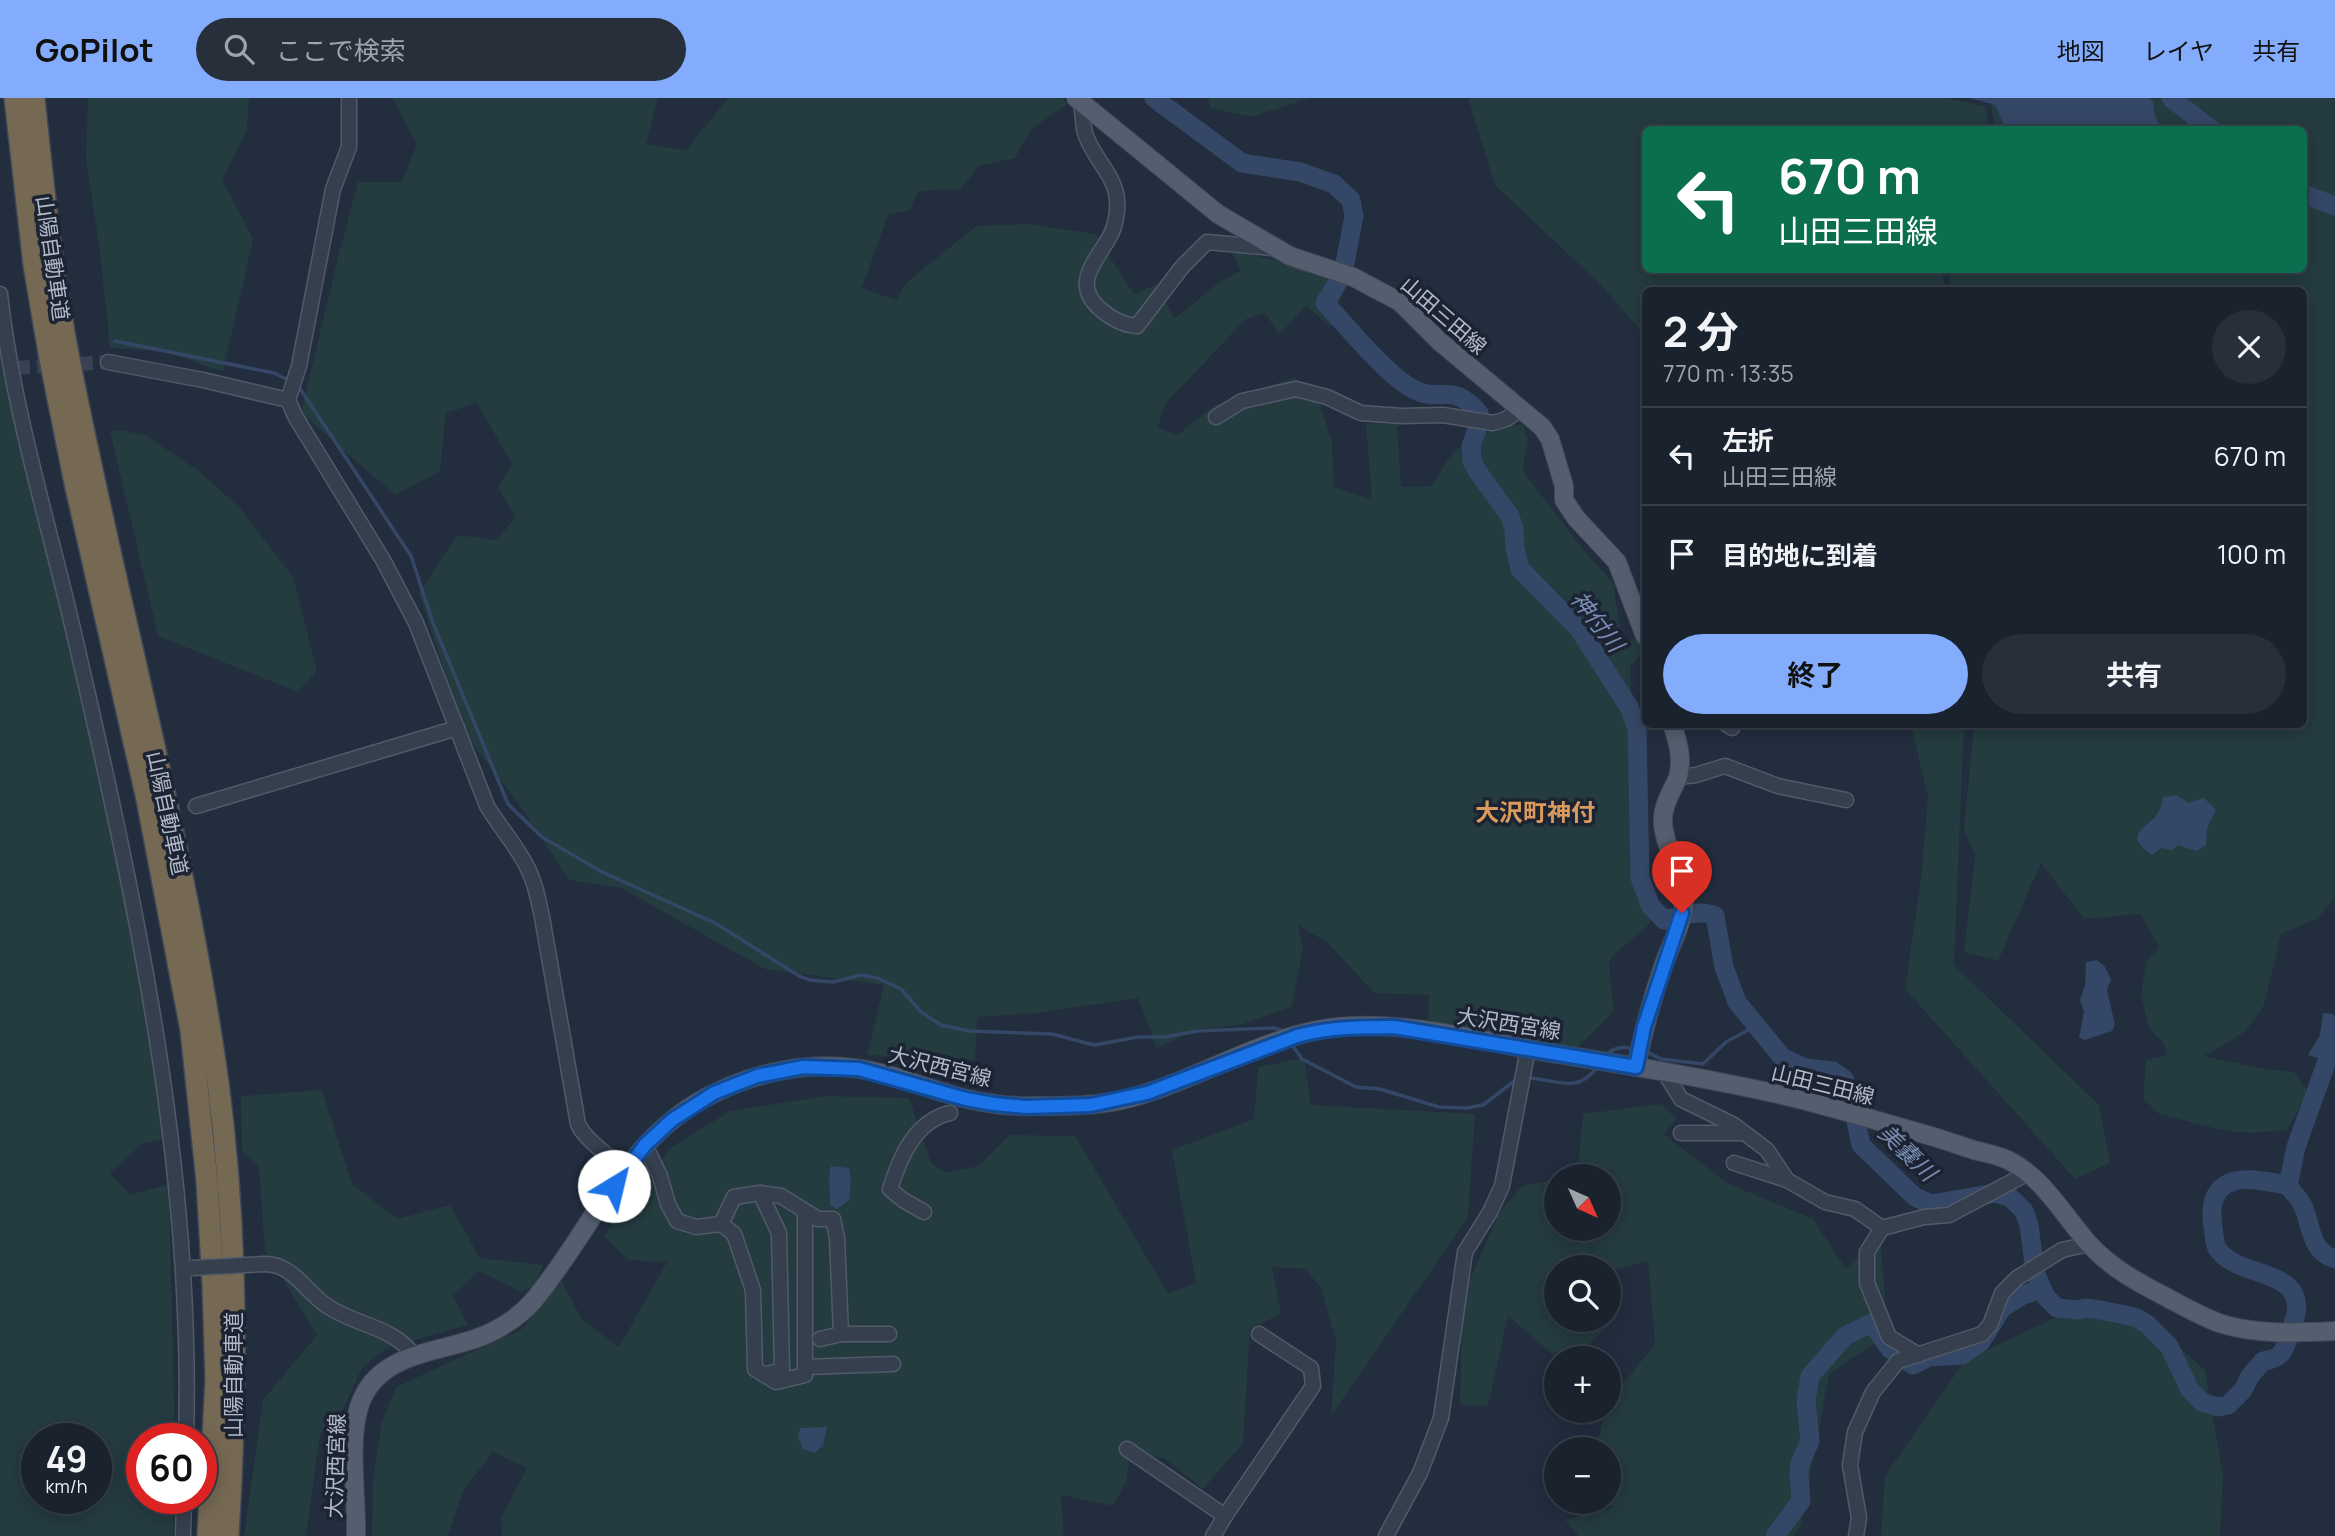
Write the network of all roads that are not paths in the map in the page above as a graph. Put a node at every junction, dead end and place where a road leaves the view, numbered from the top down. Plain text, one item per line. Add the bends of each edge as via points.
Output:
1 (15, 98) edge
2 (34, 98) edge
3 (349, 98) edge
4 (1077, 99) edge
5 (1273, 248) junction
6 (0, 294) edge
7 (108, 362) tunnel mouth
8 (288, 400) junction
9 (1520, 410) junction
10 (1216, 417) dead end
11 (1642, 628) edge
12 (457, 728) junction
13 (1673, 728) edge
14 (1678, 777) junction
15 (1846, 800) dead end
16 (196, 806) dead end
17 (1528, 1049) junction
18 (1638, 1055) junction
19 (1665, 1073) junction
20 (957, 1096) junction
21 (1681, 1133) dead end
22 (1744, 1133) junction
23 (645, 1145) junction
24 (1734, 1163) dead end
25 (625, 1171) junction
26 (2028, 1173) junction
27 (1787, 1180) junction
28 (760, 1193) junction
29 (924, 1212) dead end
30 (806, 1213) junction
31 (721, 1224) junction
32 (1882, 1228) junction
33 (2089, 1244) junction
34 (188, 1268) junction
35 (2335, 1331) edge
36 (889, 1334) dead end
37 (1259, 1334) dead end
38 (841, 1335) junction
39 (820, 1339) dead end
40 (413, 1354) junction
41 (1919, 1355) junction
42 (893, 1364) dead end
43 (805, 1367) junction
44 (764, 1375) junction
45 (186, 1423) edge
46 (1128, 1449) dead end
47 (184, 1514) edge
48 (1224, 1516) junction
49 (183, 1536) edge
50 (208, 1536) edge
51 (228, 1536) edge
52 (356, 1536) edge
53 (1213, 1536) edge
54 (1386, 1536) edge
55 (1856, 1536) edge

1 - 50 highway, 山陽自動車道 via 50,359 147,799 191,1030 213,1284 216,1379
2 - 51 highway, 山陽自動車道 via 52,262 68,356 167,802 218,1086 235,1363
3 - 8 street via 349,147 333,189 299,366
4 - 5 main road, 山田三田線 via 1218,214
4 - 5 street via 1085,113 1087,139 1117,200 1114,227 1087,275 1091,300 1102,311 1124,325 1137,326 1207,242
5 - 9 main road, 山田三田線 via 1353,277 1400,302
6 - 34 street via 142,948
7 - 8 street
8 - 12 street via 416,623
9 - 10 street via 1493,423 1443,415 1361,413 1296,389 1242,401
9 - 11 main road, 山田三田線 via 1550,439 1564,486 1563,500 1617,562
12 - 16 street
12 - 25 street via 487,806 526,863 534,883 578,1124 588,1140
13 - 14 main road via 1681,761
14 - 15 street via 1725,766 1778,786
14 - 18 main road via 1666,803 1663,828 1685,886 1681,917
17 - 18 main road, 大沢西宮線 via 1601,1061
17 - 20 main road, 大沢西宮線 via 1394,1027 1341,1027 1290,1038 1112,1102 1026,1107
17 - 54 street via 1502,1186 1465,1252 1441,1418 1420,1473
18 - 19 main road, 山田三田線
19 - 22 street via 1681,1099
19 - 26 main road, 山田三田線 via 1860,1116 2009,1161
20 - 23 main road, 大沢西宮線 via 859,1069 803,1067 757,1076 714,1093 685,1110
20 - 29 street via 951,1120 934,1117 917,1132 890,1189
21 - 22 street
22 - 27 street via 1767,1150
23 - 25 main road, 大沢西宮線
23 - 31 street via 677,1221 696,1227
24 - 27 street
25 - 40 main road, 大沢西宮線 via 519,1315 484,1336
26 - 32 street via 1950,1215
26 - 33 main road, 山田三田線
27 - 32 street via 1825,1202 1856,1209
28 - 30 street via 781,1196
28 - 31 street via 734,1197
28 - 44 street via 779,1233 782,1356 782,1370
30 - 38 street via 833,1219
30 - 43 street
31 - 44 street via 734,1234 753,1290 755,1369
32 - 41 street via 1867,1252 1867,1283 1889,1337
33 - 35 main road, 山田三田線 via 2129,1278 2213,1321 2274,1332
33 - 41 street via 2062,1250 2017,1278 2002,1293 1982,1334
34 - 40 street, bridge via 271,1264 289,1270 325,1305 393,1335
34 - 45 street
36 - 38 street
37 - 48 street via 1311,1368 1313,1386
38 - 39 street
40 - 52 main road, 大沢西宮線 via 375,1380 359,1408 354,1460
41 - 55 street via 1898,1362 1873,1392 1854,1432 1850,1465 1859,1518
42 - 43 street
43 - 44 street via 805,1375 776,1382
46 - 48 street
47 - 49 street
48 - 53 street

